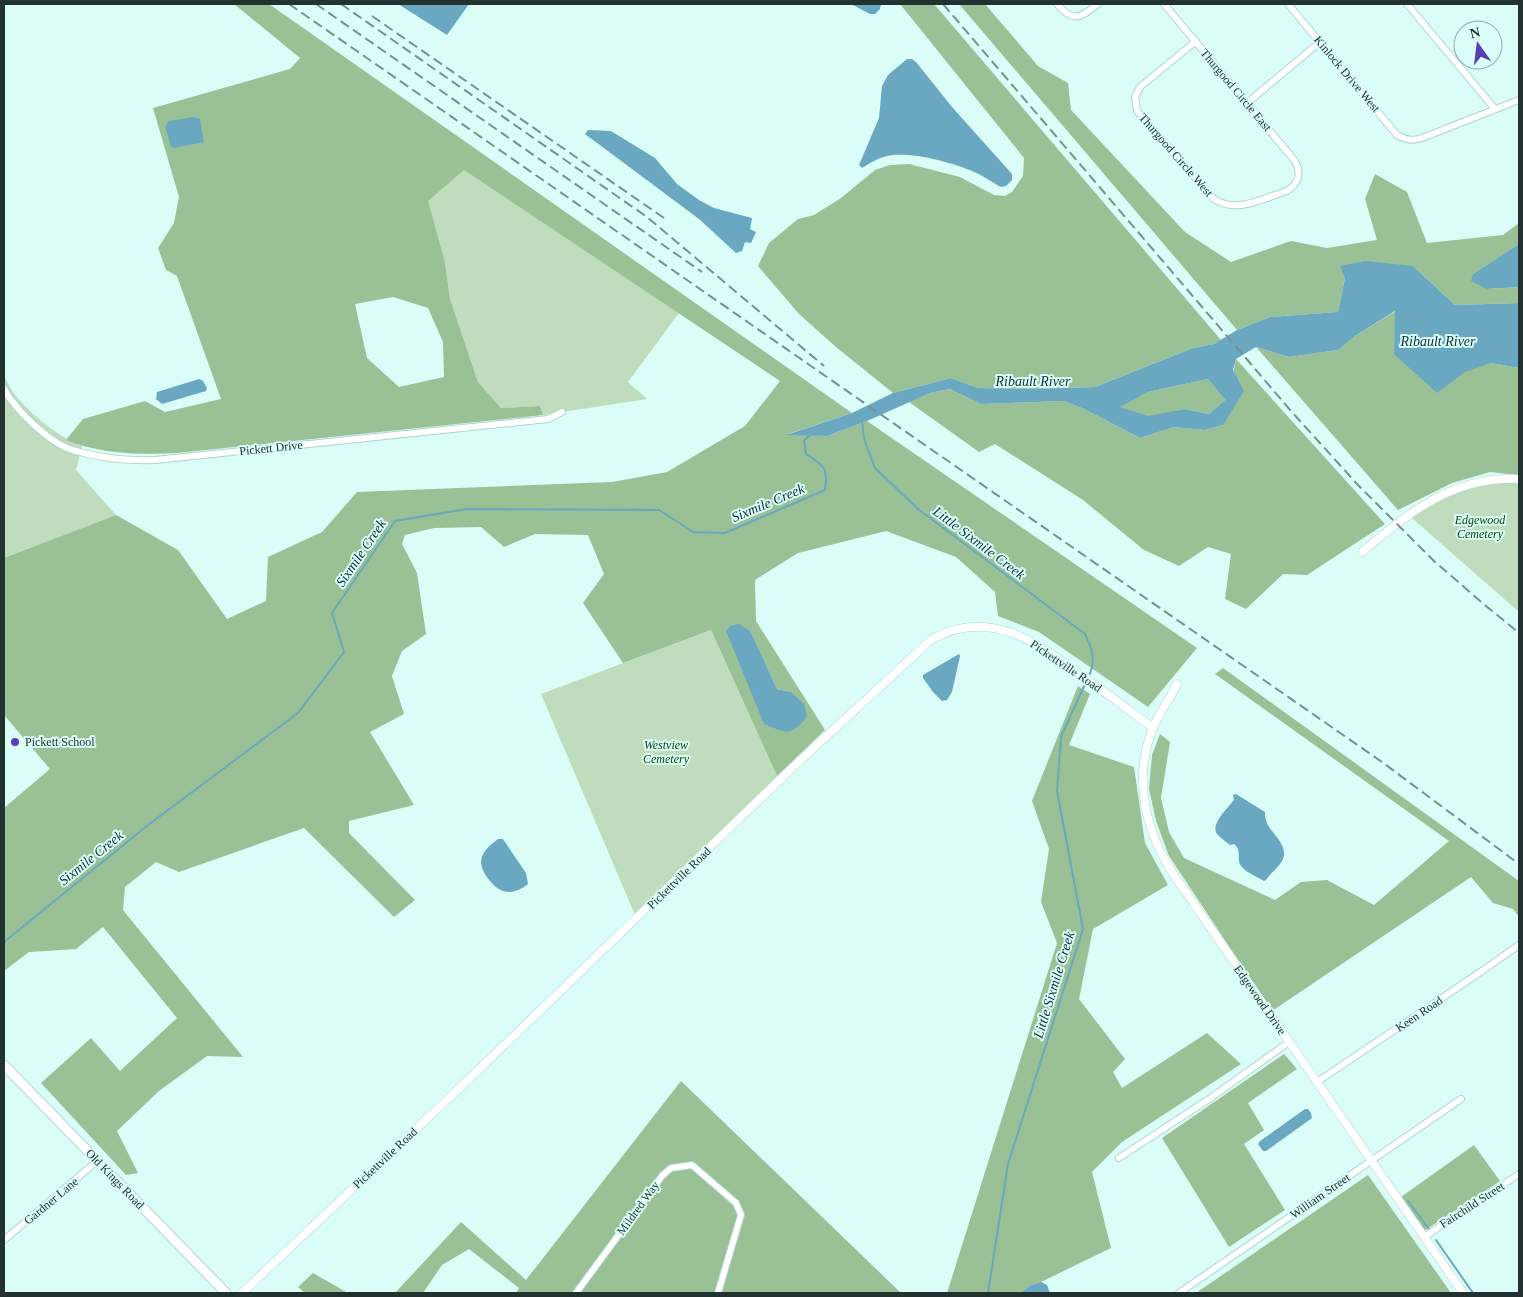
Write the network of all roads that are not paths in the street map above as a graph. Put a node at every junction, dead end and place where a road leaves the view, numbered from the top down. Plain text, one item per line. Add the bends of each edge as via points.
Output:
1 (1057, 4) edge
2 (1098, 4) edge
3 (1164, 4) edge
4 (1288, 4) edge
5 (1407, 4) edge
6 (1196, 41) junction
7 (1320, 42) junction
8 (1519, 100) edge
9 (1247, 104) junction
10 (1495, 109) junction
11 (1298, 179) joint
12 (4, 388) edge
13 (562, 412) dead end
14 (1519, 478) edge
15 (1362, 552) dead end
16 (1177, 684) dead end
17 (1153, 728) junction
18 (1519, 945) edge
19 (1289, 1042) junction
20 (4, 1065) edge
21 (1317, 1082) junction
22 (1461, 1098) dead end
23 (1119, 1158) dead end
24 (97, 1161) junction
25 (1371, 1161) junction
26 (1519, 1174) edge
27 (1424, 1237) junction
28 (4, 1240) edge
29 (226, 1293) edge
30 (242, 1293) edge
31 (576, 1293) edge
32 (718, 1293) edge
33 (1179, 1293) edge
34 (1463, 1293) edge

1 - 2 street via 1065,13 1076,16
3 - 6 street, Thurgood Circle East
4 - 7 street, Kinlock Drive West
5 - 10 street
6 - 9 street, Thurgood Circle East
6 - 11 street, Thurgood Circle West via 1140,87 1136,97 1138,111 1214,199 1225,205 1242,205 1287,191
7 - 9 street
7 - 10 street, Kinlock Drive West via 1397,135 1409,140 1422,138
8 - 10 street
9 - 11 street, Thurgood Circle East via 1295,161
12 - 13 street, Pickett Drive via 28,420 51,438 70,449 115,459 156,460 548,419
14 - 15 street via 1484,480 1449,490 1396,524
16 - 17 street, Edgewood Drive
17 - 19 street, Edgewood Drive via 1146,753 1144,791 1150,829 1157,847
17 - 30 street, Pickettville Road via 1058,658 1012,632 972,626 932,639 793,767 496,1054
18 - 21 street, Keen Road
19 - 21 street, Edgewood Drive
19 - 23 street
20 - 24 main road, Old Kings Road
21 - 25 street, Edgewood Drive
22 - 25 street, William Street
24 - 28 street, Gardner Lane
24 - 29 main road, Old Kings Road
25 - 27 street, Edgewood Drive
25 - 33 street, William Street
26 - 27 street, Fairchild Street
27 - 34 street, Edgewood Drive
31 - 32 street, Mildred Way via 662,1176 671,1168 692,1165 736,1203 741,1215

